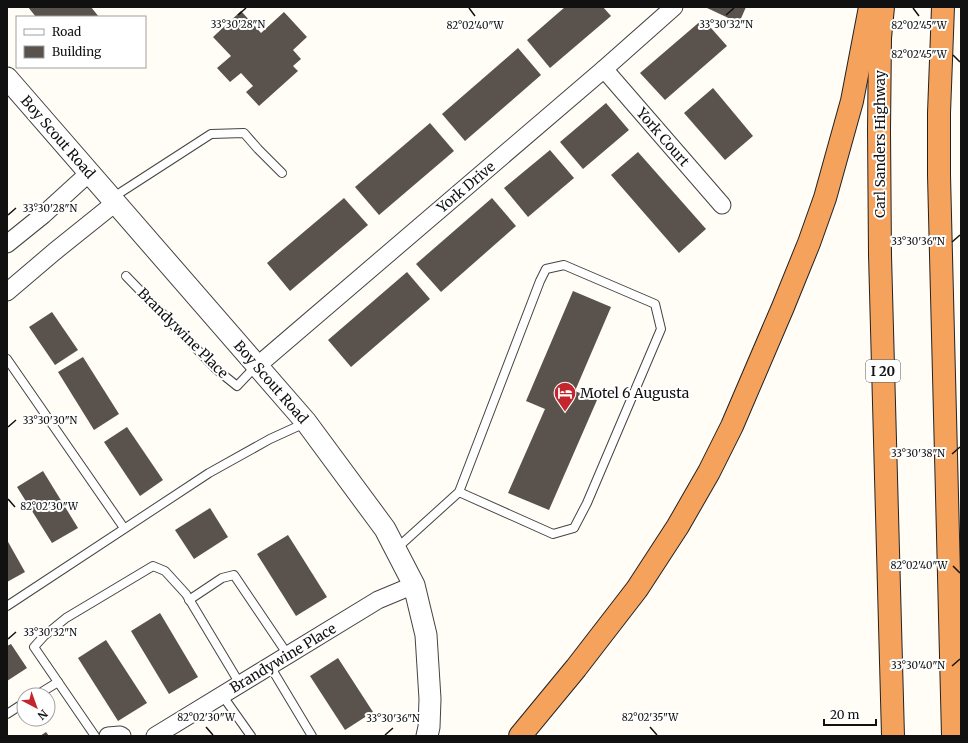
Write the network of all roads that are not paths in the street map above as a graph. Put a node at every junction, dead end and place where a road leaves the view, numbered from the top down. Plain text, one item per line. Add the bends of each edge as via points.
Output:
1 (674, 7) edge
2 (870, 7) edge
3 (883, 7) edge
4 (943, 7) edge
5 (604, 70) junction
6 (8, 83) edge
7 (89, 173) junction
8 (282, 173) dead end
9 (113, 201) junction
10 (722, 205) dead end
11 (7, 244) edge
12 (126, 276) dead end
13 (7, 292) edge
14 (7, 359) edge
15 (257, 366) junction
16 (306, 422) junction
17 (459, 492) junction
18 (124, 528) junction
19 (395, 549) junction
20 (414, 585) junction
21 (189, 600) junction
22 (7, 606) edge
23 (288, 655) junction
24 (270, 666) junction
25 (58, 682) junction
26 (240, 684) junction
27 (50, 687) edge
28 (222, 695) junction
29 (16, 708) edge
30 (7, 714) edge
31 (95, 736) edge
32 (108, 736) edge
33 (122, 736) edge
34 (155, 736) edge
35 (251, 736) edge
36 (312, 736) edge
37 (427, 736) edge
38 (520, 736) edge
39 (893, 736) edge
40 (953, 736) edge

1 - 5 street, York Drive
2 - 38 highway via 852,101 825,198 783,307 732,426 682,520 637,589
3 - 39 highway, Carl Sanders Highway / I 20 via 880,38 880,255
4 - 40 highway via 939,175
5 - 10 street, York Court
5 - 15 street, York Drive
6 - 7 street, Boy Scout Road
7 - 9 street, Boy Scout Road
7 - 11 street
8 - 9 lane via 244,133 211,134
9 - 13 street
9 - 15 street, Boy Scout Road
12 - 15 lane, Brandywine Place via 216,369 237,386
14 - 18 lane
15 - 16 street, Boy Scout Road
16 - 18 lane via 209,473
16 - 19 street, Boy Scout Road via 385,529
17 - 17 lane via 546,269 564,265 655,304 662,329 574,528 553,534
17 - 19 lane
18 - 22 lane
19 - 20 street, Boy Scout Road
20 - 23 street, Brandywine Place via 378,600
20 - 37 street, Boy Scout Road via 426,635 430,699
21 - 23 lane via 222,578 234,575
21 - 25 lane via 165,571 153,566 66,618 34,647
21 - 26 lane
23 - 24 street, Brandywine Place
24 - 26 street, Brandywine Place
24 - 36 lane
25 - 27 lane
25 - 31 lane
26 - 28 street, Brandywine Place
28 - 34 street, Brandywine Place
28 - 35 lane
29 - 30 lane
32 - 33 street

